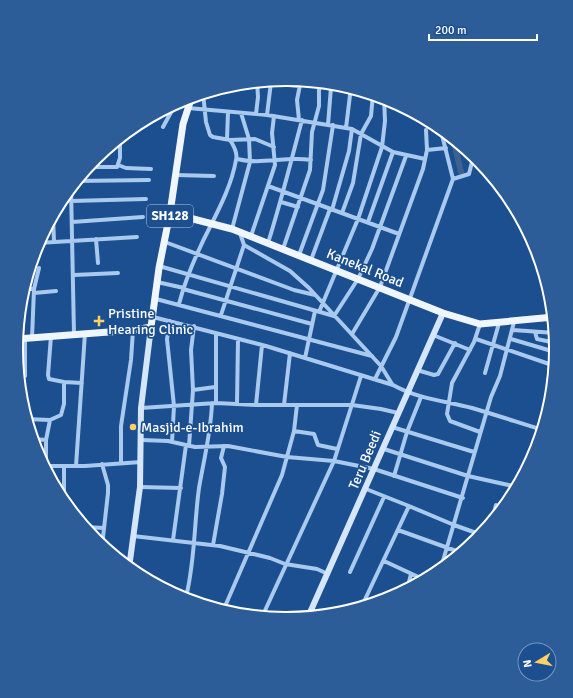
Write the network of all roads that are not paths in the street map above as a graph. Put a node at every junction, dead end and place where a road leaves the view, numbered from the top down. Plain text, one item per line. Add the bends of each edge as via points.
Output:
1 (271, 86) edge
2 (300, 86) edge
3 (257, 87) edge
4 (319, 88) edge
5 (331, 90) edge
6 (350, 93) edge
7 (203, 99) edge
8 (372, 100) edge
9 (189, 105) edge
10 (384, 105) edge
11 (188, 108) junction
12 (204, 110) junction
13 (228, 112) junction
14 (171, 113) edge
15 (241, 113) junction
16 (256, 114) junction
17 (267, 115) junction
18 (274, 116) junction
19 (301, 120) junction
20 (314, 122) junction
21 (331, 125) junction
22 (163, 127) dead end
23 (346, 128) junction
24 (352, 129) junction
25 (426, 130) dead end
26 (361, 134) junction
27 (443, 137) edge
28 (248, 139) junction
29 (228, 140) junction
30 (119, 146) edge
31 (274, 147) junction
32 (382, 147) junction
33 (446, 148) junction
34 (427, 150) junction
35 (393, 152) junction
36 (406, 156) junction
37 (237, 159) junction
38 (291, 159) junction
39 (425, 159) junction
40 (275, 160) junction
41 (311, 160) junction
42 (250, 162) junction
43 (472, 162) edge
44 (118, 165) junction
45 (97, 166) edge
46 (151, 169) dead end
47 (175, 175) junction
48 (214, 176) dead end
49 (453, 179) junction
50 (149, 180) dead end
51 (83, 181) edge
52 (268, 186) junction
53 (284, 191) junction
54 (71, 197) edge
55 (302, 197) junction
56 (146, 199) dead end
57 (71, 201) junction
58 (281, 202) junction
59 (317, 204) junction
60 (298, 207) junction
61 (331, 209) junction
62 (170, 213) junction
63 (342, 213) junction
64 (143, 217) dead end
65 (358, 219) junction
66 (72, 222) junction
67 (368, 222) junction
68 (211, 224) junction
69 (53, 226) edge
70 (380, 226) junction
71 (232, 229) junction
72 (240, 233) junction
73 (399, 234) junction
74 (251, 236) junction
75 (138, 237) dead end
76 (96, 240) junction
77 (73, 241) junction
78 (54, 242) junction
79 (165, 242) junction
80 (45, 243) edge
81 (268, 243) junction
82 (244, 245) junction
83 (283, 249) junction
84 (198, 253) junction
85 (299, 255) junction
86 (311, 260) junction
87 (98, 263) dead end
88 (159, 266) junction
89 (39, 268) dead end
90 (236, 268) junction
91 (337, 270) junction
92 (118, 273) dead end
93 (189, 274) junction
94 (74, 275) junction
95 (358, 279) junction
96 (157, 282) junction
97 (230, 286) junction
98 (380, 287) junction
99 (184, 288) junction
100 (30, 290) edge
101 (34, 291) junction
102 (56, 291) dead end
103 (316, 295) junction
104 (156, 299) junction
105 (410, 299) junction
106 (225, 301) junction
107 (323, 302) junction
108 (179, 304) junction
109 (317, 311) junction
110 (444, 313) junction
111 (221, 315) junction
112 (334, 316) junction
113 (153, 317) junction
114 (548, 318) edge
115 (170, 321) junction
116 (514, 322) junction
117 (499, 323) junction
118 (312, 324) junction
119 (480, 324) junction
120 (194, 326) junction
121 (151, 327) junction
122 (134, 330) junction
123 (513, 330) junction
124 (535, 332) junction
125 (85, 333) junction
126 (549, 333) edge
127 (74, 334) junction
128 (216, 334) junction
129 (352, 334) junction
130 (433, 335) junction
131 (51, 336) junction
132 (24, 338) edge
133 (28, 338) junction
134 (238, 339) junction
135 (476, 339) junction
136 (511, 339) junction
137 (309, 340) junction
138 (550, 342) edge
139 (455, 344) junction
140 (262, 345) junction
141 (494, 345) junction
142 (507, 349) junction
143 (550, 349) edge
144 (470, 350) junction
145 (290, 353) junction
146 (372, 356) junction
147 (306, 358) junction
148 (549, 364) edge
149 (381, 366) junction
150 (417, 370) junction
151 (485, 373) dead end
152 (25, 376) dead end
153 (361, 376) junction
154 (374, 379) junction
155 (64, 382) junction
156 (82, 383) junction
157 (393, 385) junction
158 (216, 387) junction
159 (193, 390) junction
160 (407, 393) junction
161 (421, 397) junction
162 (214, 403) junction
163 (448, 403) junction
164 (237, 404) junction
165 (191, 405) junction
166 (256, 405) junction
167 (284, 405) junction
168 (297, 405) junction
169 (352, 405) junction
170 (174, 406) junction
171 (141, 408) junction
172 (398, 413) junction
173 (486, 413) junction
174 (33, 419) edge
175 (50, 420) junction
176 (392, 427) junction
177 (538, 428) edge
178 (294, 431) junction
179 (407, 432) junction
180 (480, 432) junction
181 (39, 439) edge
182 (46, 440) junction
183 (142, 440) junction
184 (172, 442) junction
185 (187, 445) junction
186 (208, 446) junction
187 (224, 446) junction
188 (337, 449) junction
189 (384, 449) junction
190 (474, 452) junction
191 (45, 455) edge
192 (400, 456) junction
193 (287, 457) junction
194 (334, 461) junction
195 (121, 462) junction
196 (141, 462) junction
197 (102, 464) junction
198 (50, 466) edge
199 (64, 466) junction
200 (76, 466) junction
201 (374, 469) junction
202 (394, 476) junction
203 (468, 476) junction
204 (512, 486) edge
205 (140, 487) junction
206 (181, 488) junction
207 (366, 489) junction
208 (64, 490) edge
209 (384, 497) junction
210 (463, 498) junction
211 (496, 505) dead end
212 (409, 506) junction
213 (494, 511) edge
214 (454, 525) junction
215 (92, 527) edge
216 (104, 528) junction
217 (398, 530) junction
218 (475, 533) edge
219 (133, 536) junction
220 (103, 538) edge
221 (173, 540) junction
222 (194, 543) junction
223 (213, 545) junction
224 (447, 547) junction
225 (456, 551) edge
226 (249, 553) junction
227 (384, 560) junction
228 (130, 561) edge
229 (443, 561) edge
230 (285, 564) junction
231 (350, 572) dead end
232 (328, 574) junction
233 (411, 574) junction
234 (418, 577) edge
235 (409, 582) edge
236 (186, 592) edge
237 (365, 601) edge
238 (225, 605) edge
239 (264, 611) edge
240 (311, 611) edge

1 - 17 street
2 - 19 street via 298,100
3 - 16 street
4 - 20 street via 319,106
5 - 21 street
6 - 23 street
7 - 12 street
8 - 26 street via 371,116
9 - 11 main road, SH128
10 - 32 street
11 - 12 street
11 - 47 main road, SH128
12 - 13 street
12 - 29 street via 210,135
13 - 15 street
13 - 29 street
14 - 22 street
15 - 16 street
15 - 28 street
16 - 17 street
17 - 18 street
18 - 19 street
18 - 31 street
19 - 20 street
19 - 38 street
20 - 21 street
20 - 41 street
21 - 23 street
21 - 59 street via 325,183
23 - 24 street
24 - 26 street
24 - 61 street via 348,156
25 - 34 street
26 - 32 street
26 - 63 street via 354,177
27 - 33 street
28 - 29 street
28 - 31 street via 260,140
28 - 42 street
29 - 37 street via 235,150
30 - 44 street
31 - 40 street
32 - 35 street
32 - 65 street
33 - 34 street
33 - 49 street
34 - 39 street
35 - 36 street
35 - 67 street
36 - 39 street
36 - 70 street
37 - 42 street
37 - 68 street via 221,208
38 - 40 street
38 - 41 street
38 - 53 street
39 - 73 street
40 - 42 street
40 - 52 street
41 - 55 street
42 - 71 street
43 - 49 street via 471,169 463,177
44 - 45 street
44 - 46 street via 126,168
47 - 48 street
47 - 62 main road, SH128
49 - 105 street
50 - 51 street
52 - 53 street
52 - 74 street
53 - 55 street
53 - 58 street
54 - 57 street
55 - 59 street
55 - 60 street
56 - 57 street
57 - 66 street
58 - 60 street
58 - 81 street
59 - 61 street
59 - 85 street
60 - 83 street
61 - 63 street
61 - 86 street
62 - 68 main road, Kanekal Road
62 - 79 main road, SH128
63 - 65 street
64 - 66 street
65 - 67 street
65 - 91 street
66 - 77 street
67 - 70 street
68 - 71 main road, Kanekal Road
68 - 84 street
69 - 78 street
70 - 73 street
70 - 95 street
71 - 72 main road, Kanekal Road
72 - 74 main road, Kanekal Road
72 - 82 street
73 - 98 street
74 - 81 main road, Kanekal Road
75 - 76 street
76 - 77 street
76 - 87 street
77 - 78 street
77 - 94 street
78 - 80 street
79 - 84 street
79 - 88 main road, SH128
81 - 83 main road, Kanekal Road
82 - 90 street
82 - 103 street via 290,271
83 - 85 main road, Kanekal Road
84 - 90 street
84 - 93 street
85 - 86 main road, Kanekal Road
86 - 91 main road, Kanekal Road
88 - 93 street
88 - 96 main road, SH128
89 - 101 street
90 - 97 street
90 - 103 street via 294,290
91 - 95 main road, Kanekal Road
91 - 107 street
92 - 94 street
93 - 97 street
93 - 99 street
94 - 127 street
95 - 98 main road, Kanekal Road
95 - 112 street
96 - 99 street
96 - 104 main road, SH128
97 - 106 street
97 - 109 street
98 - 105 main road, Kanekal Road
98 - 129 street
99 - 106 street
99 - 108 street
100 - 101 street
101 - 102 street
101 - 133 street
103 - 107 street
104 - 108 street
104 - 113 main road, SH128
105 - 110 main road, Kanekal Road
105 - 149 street via 396,337
106 - 111 street
106 - 118 street
107 - 109 street
107 - 112 street
108 - 111 street
109 - 112 street
109 - 118 street
110 - 119 main road, Kanekal Road
110 - 130 street, Teru Beedi
111 - 137 street
112 - 129 street
113 - 115 street
113 - 121 main road, SH128
114 - 116 main road, Kanekal Road
115 - 120 street
115 - 170 street via 167,339
116 - 117 main road, Kanekal Road
116 - 123 street
117 - 119 main road, Kanekal Road
117 - 141 street
118 - 137 street
119 - 135 street
120 - 128 street
120 - 159 street
121 - 122 main road
121 - 171 street, SH128
122 - 125 main road
122 - 195 street via 121,420
123 - 124 street
123 - 136 street
124 - 126 street
124 - 138 street via 537,339
125 - 127 main road
125 - 156 street
127 - 131 main road
128 - 134 street
128 - 158 street
129 - 146 street
130 - 139 street
130 - 150 street, Teru Beedi
131 - 133 main road
131 - 155 street via 48,375 52,380
132 - 133 main road
133 - 152 street
134 - 140 street
134 - 164 street
135 - 141 street
135 - 144 street
136 - 142 street
136 - 143 street
137 - 146 street
137 - 147 street
139 - 144 street
139 - 150 street via 438,374
140 - 145 street
140 - 166 street
141 - 142 street
141 - 151 street
142 - 148 street
142 - 173 street
144 - 163 street via 454,378
145 - 147 street
145 - 167 street
146 - 149 street
147 - 153 street
149 - 154 street
149 - 157 street
150 - 160 street, Teru Beedi
153 - 154 street
153 - 169 street
154 - 157 street
155 - 156 street
155 - 175 street via 64,411
156 - 200 street
157 - 160 street
158 - 159 street
158 - 162 street
159 - 165 street
160 - 161 street
160 - 172 street, Teru Beedi
161 - 163 street
161 - 179 street
162 - 164 street
162 - 165 street
162 - 186 street
163 - 173 street
163 - 180 street via 447,417 450,421
164 - 166 street
165 - 170 street
165 - 185 street
166 - 167 street
167 - 168 street
168 - 169 street
168 - 178 street
169 - 172 street via 382,408
169 - 188 street
170 - 171 street
170 - 184 street
171 - 183 street, SH128
172 - 176 street, Teru Beedi
173 - 177 street
173 - 180 street
174 - 175 street
175 - 182 street
176 - 179 street
176 - 189 street, Teru Beedi
178 - 188 street via 314,434 318,445
178 - 193 street
179 - 190 street
179 - 192 street
180 - 190 street
181 - 182 street
182 - 191 street
183 - 184 street
183 - 196 street, SH128
184 - 185 street
185 - 186 street
185 - 206 street
186 - 187 street
186 - 222 street via 199,487
187 - 193 street
187 - 223 street via 221,458 224,468 220,508
188 - 194 street
189 - 192 street
189 - 201 street, Teru Beedi
190 - 203 street
192 - 202 street
192 - 203 street
193 - 194 street
193 - 226 street
194 - 201 street
194 - 230 street
195 - 196 street
195 - 197 street
196 - 205 street, SH128
197 - 200 street
197 - 216 street via 108,485
198 - 199 street
199 - 200 street
199 - 208 street
201 - 202 street
201 - 207 street, Teru Beedi
202 - 210 street
203 - 204 street
203 - 210 street
205 - 206 street
205 - 219 street, SH128
206 - 221 street
207 - 209 street
207 - 232 street, Teru Beedi
209 - 212 street
209 - 231 street
210 - 214 street
211 - 213 street
212 - 214 street
212 - 217 street
214 - 218 street
214 - 224 street
215 - 216 street
216 - 220 street
217 - 224 street
217 - 227 street
219 - 221 street
219 - 228 street, SH128
221 - 222 street
222 - 223 street
222 - 236 street via 191,579
223 - 226 street
224 - 225 street
224 - 229 street
226 - 230 street
226 - 238 street
227 - 233 street
227 - 237 street
230 - 232 street via 308,566
230 - 239 street
232 - 240 street, Teru Beedi
233 - 234 street
233 - 235 street

